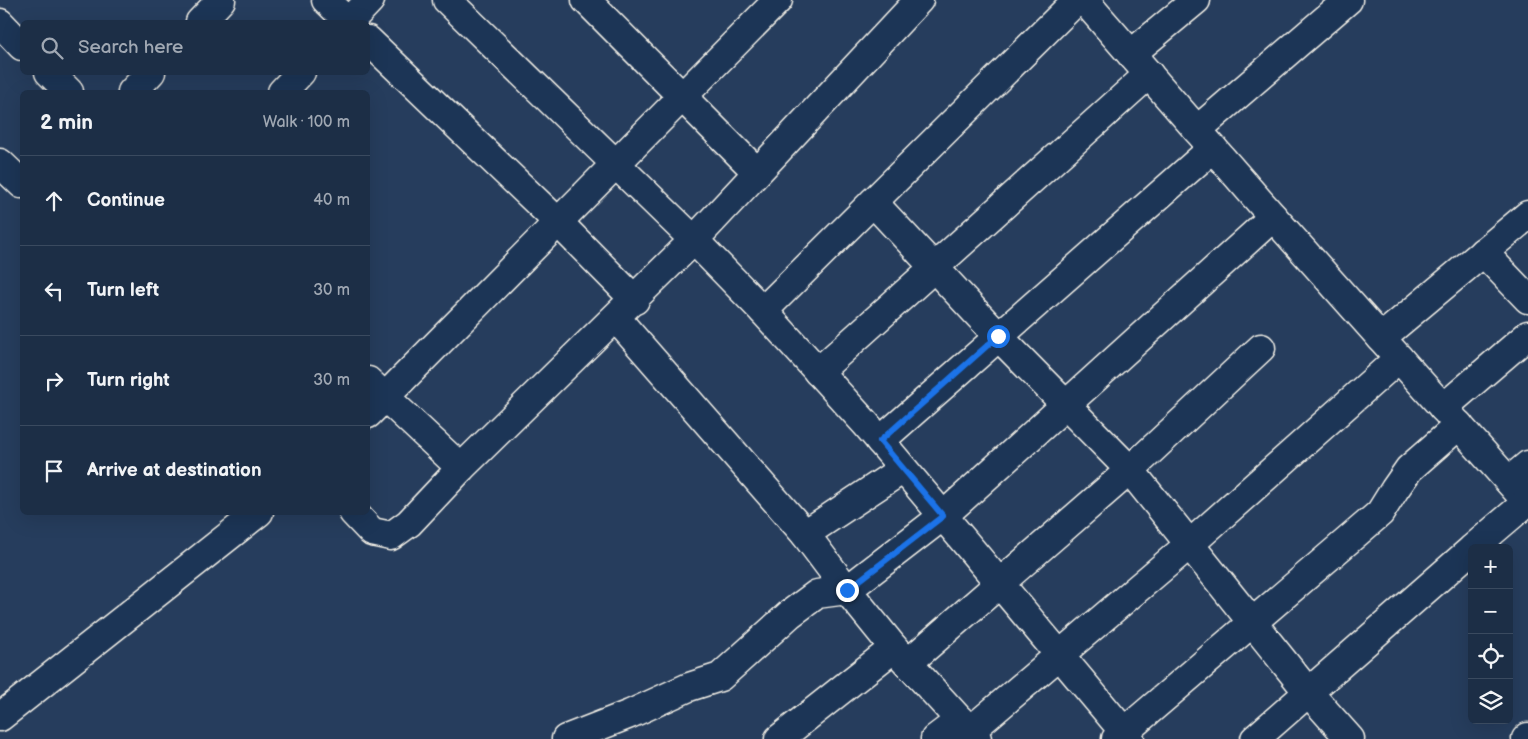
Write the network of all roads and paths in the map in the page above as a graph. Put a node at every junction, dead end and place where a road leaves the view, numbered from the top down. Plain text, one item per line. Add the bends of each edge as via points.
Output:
1 (222, 0) edge
2 (326, 0) edge
3 (370, 0) edge
4 (447, 0) edge
5 (586, 0) edge
6 (778, 0) edge
7 (919, 0) edge
8 (1077, 0) edge
9 (1084, 0) edge
10 (1196, 0) edge
11 (1348, 0) edge
12 (202, 20) edge
13 (347, 20) edge
14 (351, 20) edge
15 (0, 23) edge
16 (370, 42) edge
17 (20, 44) edge
18 (1131, 54) junction
19 (1148, 74) junction
20 (52, 75) edge
21 (148, 75) edge
22 (298, 75) edge
23 (67, 90) edge
24 (134, 90) edge
25 (284, 90) edge
26 (684, 97) junction
27 (1205, 139) junction
28 (0, 163) edge
29 (616, 163) junction
30 (758, 172) junction
31 (20, 182) edge
32 (873, 202) junction
33 (1528, 215) edge
34 (1273, 217) junction
35 (559, 223) junction
36 (694, 240) junction
37 (1483, 252) junction
38 (934, 267) junction
39 (1528, 299) edge
40 (635, 300) junction
41 (763, 312) junction
42 (616, 318) junction
43 (1528, 335) edge
44 (998, 336) junction
45 (1381, 338) junction
46 (1261, 348) dead end
47 (1399, 358) junction
48 (818, 372) junction
49 (373, 398) edge
50 (1065, 405) junction
51 (1451, 416) junction
52 (880, 441) junction
53 (461, 468) junction
54 (904, 469) junction
55 (1130, 470) junction
56 (1518, 473) edge
57 (1527, 502) edge
58 (255, 515) edge
59 (356, 515) edge
60 (943, 516) junction
61 (805, 534) junction
62 (1190, 544) junction
63 (1477, 544) edge
64 (1468, 552) edge
65 (1000, 584) junction
66 (847, 590) junction
67 (1253, 622) junction
68 (901, 655) junction
69 (1060, 656) junction
70 (1308, 692) junction
71 (0, 717) edge
72 (969, 730) edge
73 (1123, 737) edge
74 (566, 739) edge
75 (779, 739) edge
76 (935, 739) edge
77 (1255, 739) edge
78 (1350, 739) edge

1 - 12 street
2 - 13 street
3 - 14 street
4 - 29 street
5 - 26 street
6 - 26 street
7 - 30 street
8 - 32 street
9 - 18 street
10 - 18 street
11 - 27 street
15 - 17 street
16 - 35 street
18 - 19 street
19 - 27 street
19 - 38 street
20 - 23 street
21 - 24 street
22 - 25 street
26 - 29 street
26 - 30 street
27 - 34 street
27 - 44 street
28 - 31 street
29 - 35 street
29 - 36 street
30 - 36 street
32 - 38 street
32 - 41 street
33 - 37 street
34 - 45 street
34 - 50 street
35 - 40 street
35 - 49 street
36 - 40 street
36 - 41 street
37 - 39 street
37 - 45 street
38 - 44 street
38 - 48 street
40 - 42 street
41 - 48 street
42 - 53 street
42 - 61 street
43 - 51 street
44 - 50 street
44 - 52 street
45 - 47 street
46 - 55 street
47 - 51 street
47 - 62 street
48 - 52 street
49 - 53 street
50 - 55 street
50 - 60 street
51 - 56 street
51 - 67 street via 1409,469 1380,513
52 - 54 street
53 - 59 street via 409,523 391,536 372,532
54 - 60 street
54 - 61 street
55 - 62 street
55 - 65 street
56 - 57 street
57 - 63 street
58 - 71 street
60 - 65 street
60 - 66 street
61 - 66 street
62 - 67 street
62 - 69 street
64 - 70 street
65 - 68 street
65 - 69 street
66 - 68 street
66 - 74 street via 817,594 720,677
67 - 70 street
67 - 73 street
68 - 72 street
68 - 75 street
69 - 72 street
69 - 73 street
70 - 77 street
70 - 78 street
72 - 76 street

